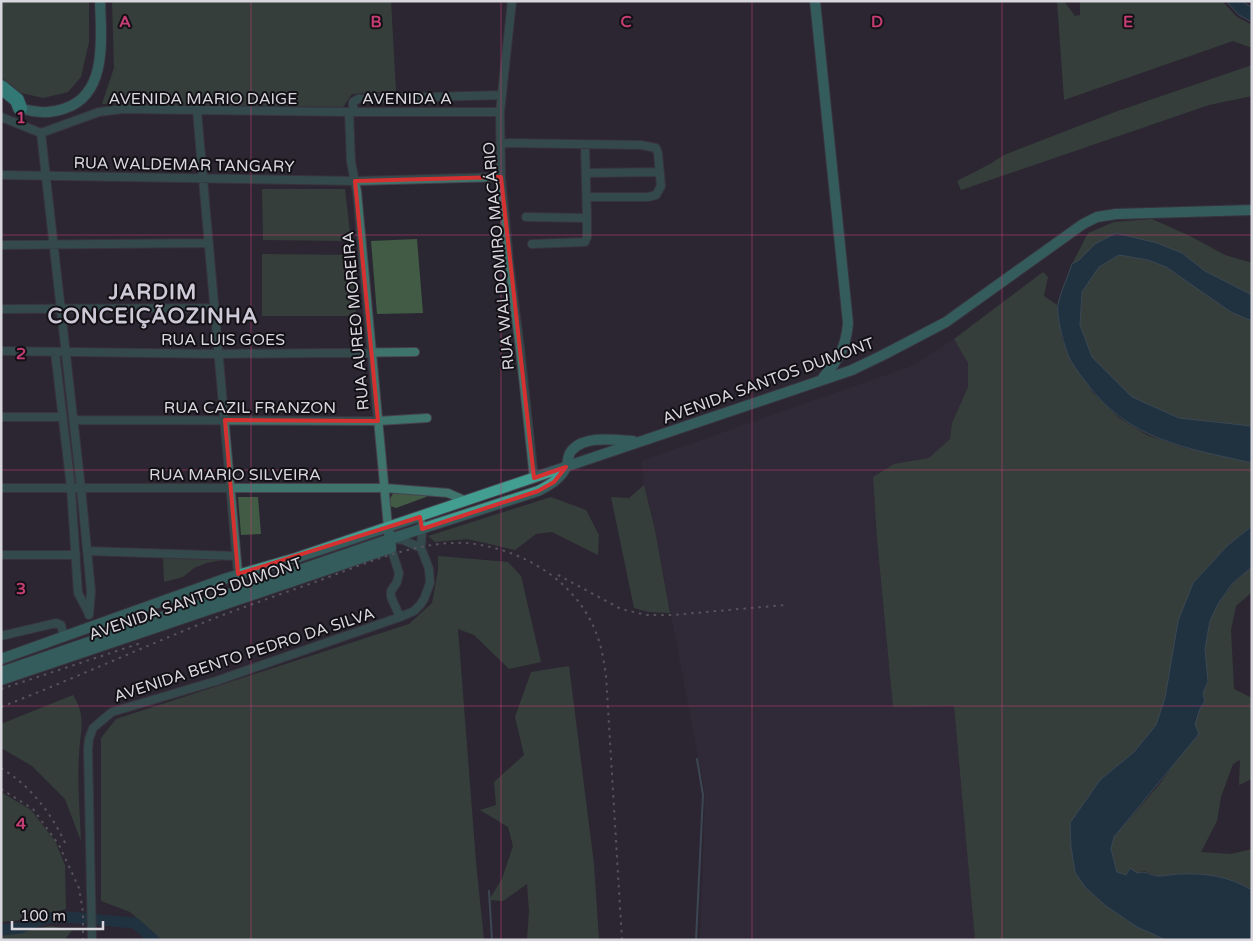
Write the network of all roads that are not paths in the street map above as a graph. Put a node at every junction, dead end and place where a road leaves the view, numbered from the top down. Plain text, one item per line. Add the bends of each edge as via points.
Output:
1 (100, 1) edge
2 (512, 1) edge
3 (815, 1) edge
4 (1, 87) edge
5 (502, 95) junction
6 (447, 96) junction
7 (1, 97) edge
8 (410, 97) junction
9 (20, 108) junction
10 (197, 111) junction
11 (351, 112) junction
12 (410, 112) junction
13 (447, 112) junction
14 (500, 112) junction
15 (1, 117) edge
16 (41, 133) junction
17 (500, 143) junction
18 (585, 145) junction
19 (660, 172) junction
20 (587, 173) junction
21 (1, 175) edge
22 (45, 175) junction
23 (202, 177) junction
24 (501, 177) junction
25 (355, 181) junction
26 (587, 197) junction
27 (1252, 210) edge
28 (526, 217) dead end
29 (587, 218) junction
30 (209, 243) junction
31 (1, 244) edge
32 (53, 244) junction
33 (532, 244) dead end
34 (214, 308) junction
35 (61, 309) junction
36 (1, 310) edge
37 (1, 351) edge
38 (67, 351) junction
39 (55, 352) junction
40 (372, 352) junction
41 (415, 352) dead end
42 (218, 354) junction
43 (822, 380) junction
44 (1, 417) edge
45 (63, 417) junction
46 (427, 418) dead end
47 (74, 420) junction
48 (225, 420) junction
49 (378, 421) junction
50 (639, 441) junction
51 (566, 467) junction
52 (534, 478) junction
53 (230, 487) junction
54 (1, 488) edge
55 (70, 488) junction
56 (82, 488) junction
57 (384, 488) junction
58 (466, 501) junction
59 (420, 517) junction
60 (388, 527) junction
61 (422, 529) junction
62 (390, 543) junction
63 (421, 548) junction
64 (87, 551) junction
65 (1, 555) edge
66 (76, 555) junction
67 (236, 556) junction
68 (238, 574) junction
69 (90, 615) junction
70 (400, 617) junction
71 (93, 627) junction
72 (1, 636) edge
73 (64, 637) junction
74 (1, 659) edge
75 (1, 672) edge
76 (1, 680) edge
77 (92, 940) edge

1 - 9 main road via 101,28 92,86 69,107 53,112
2 - 5 street, RUA WALDOMIRO MACÁRIO
3 - 43 main road via 848,323 840,357
4 - 9 highway via 17,100
5 - 6 street, AVENIDA A
5 - 14 street, RUA WALDOMIRO MACÁRIO
6 - 8 street, AVENIDA A
6 - 13 street
7 - 9 highway
8 - 11 street, AVENIDA A via 358,99 353,102
8 - 12 street
10 - 11 street, AVENIDA MARIO DAIGE
10 - 16 street, AVENIDA MARIO DAIGE via 106,110
10 - 23 street
11 - 12 street, AVENIDA A
11 - 25 street, RUA AUREO MOREIRA via 351,162
12 - 13 street, AVENIDA A
13 - 14 street, AVENIDA A
14 - 17 street, RUA WALDOMIRO MACÁRIO
15 - 16 street
16 - 22 street
17 - 18 street
17 - 24 street, RUA WALDOMIRO MACÁRIO
18 - 19 street via 656,148
18 - 20 street
19 - 20 street
19 - 26 street via 656,195
20 - 26 street
21 - 22 street, RUA WALDEMAR TANGARY
22 - 23 street, RUA WALDEMAR TANGARY
22 - 32 street
23 - 25 street, RUA WALDEMAR TANGARY
23 - 30 street
24 - 25 street, RUA WALDEMAR TANGARY
24 - 52 street, RUA WALDOMIRO MACÁRIO
25 - 40 street, RUA AUREO MOREIRA
26 - 29 street
27 - 43 main road, AVENIDA SANTOS DUMONT via 1116,214 1097,218 1055,243 946,322 852,370
28 - 29 street
29 - 33 street via 585,242
30 - 32 street
30 - 34 street
31 - 32 street
32 - 35 street
34 - 35 street
34 - 42 street
35 - 36 street
35 - 38 street
37 - 39 street, RUA LUIS GOES
38 - 39 street, RUA LUIS GOES
38 - 42 street, RUA LUIS GOES
38 - 47 street
39 - 45 street
40 - 41 street, RUA LUIS GOES
40 - 42 street, RUA LUIS GOES
40 - 49 street, RUA AUREO MOREIRA
42 - 48 street
43 - 50 main road, AVENIDA SANTOS DUMONT
44 - 45 street
45 - 55 street
46 - 49 street, RUA CAZIL FRANZON
47 - 48 street, RUA CAZIL FRANZON
47 - 56 street
48 - 49 street, RUA CAZIL FRANZON
48 - 53 street
49 - 57 street, RUA AUREO MOREIRA
50 - 51 main road, AVENIDA SANTOS DUMONT
50 - 51 main road via 602,440 579,445 570,454
51 - 52 main road, AVENIDA SANTOS DUMONT
51 - 61 main road via 554,482 538,491
52 - 58 main road, AVENIDA SANTOS DUMONT
53 - 56 street, RUA MARIO SILVEIRA
53 - 57 street, RUA MARIO SILVEIRA
53 - 67 street
54 - 55 street, RUA MARIO SILVEIRA
55 - 56 street, RUA MARIO SILVEIRA
55 - 66 street
56 - 64 street
57 - 58 street, RUA MARIO SILVEIRA via 448,493
57 - 60 street, RUA AUREO MOREIRA
58 - 59 main road, AVENIDA SANTOS DUMONT
59 - 60 main road, AVENIDA SANTOS DUMONT
59 - 61 street, AVENIDA BENTO PEDRO DA SILVA
60 - 62 main road
60 - 68 main road, AVENIDA SANTOS DUMONT
61 - 62 main road
61 - 63 street, AVENIDA BENTO PEDRO DA SILVA
62 - 63 street via 403,540
62 - 70 street via 399,573 391,597
62 - 75 main road, AVENIDA SANTOS DUMONT
62 - 76 main road, AVENIDA SANTOS DUMONT
63 - 70 street, AVENIDA BENTO PEDRO DA SILVA via 429,569 430,583 414,611
64 - 67 street
64 - 69 street
65 - 66 street
66 - 69 street via 78,593
67 - 68 street
68 - 71 main road, AVENIDA SANTOS DUMONT
69 - 71 street
70 - 77 street, AVENIDA BENTO PEDRO DA SILVA via 216,681 112,712 93,728 88,749
71 - 73 main road, AVENIDA SANTOS DUMONT
72 - 73 street via 56,623 61,625
73 - 74 main road, AVENIDA SANTOS DUMONT

